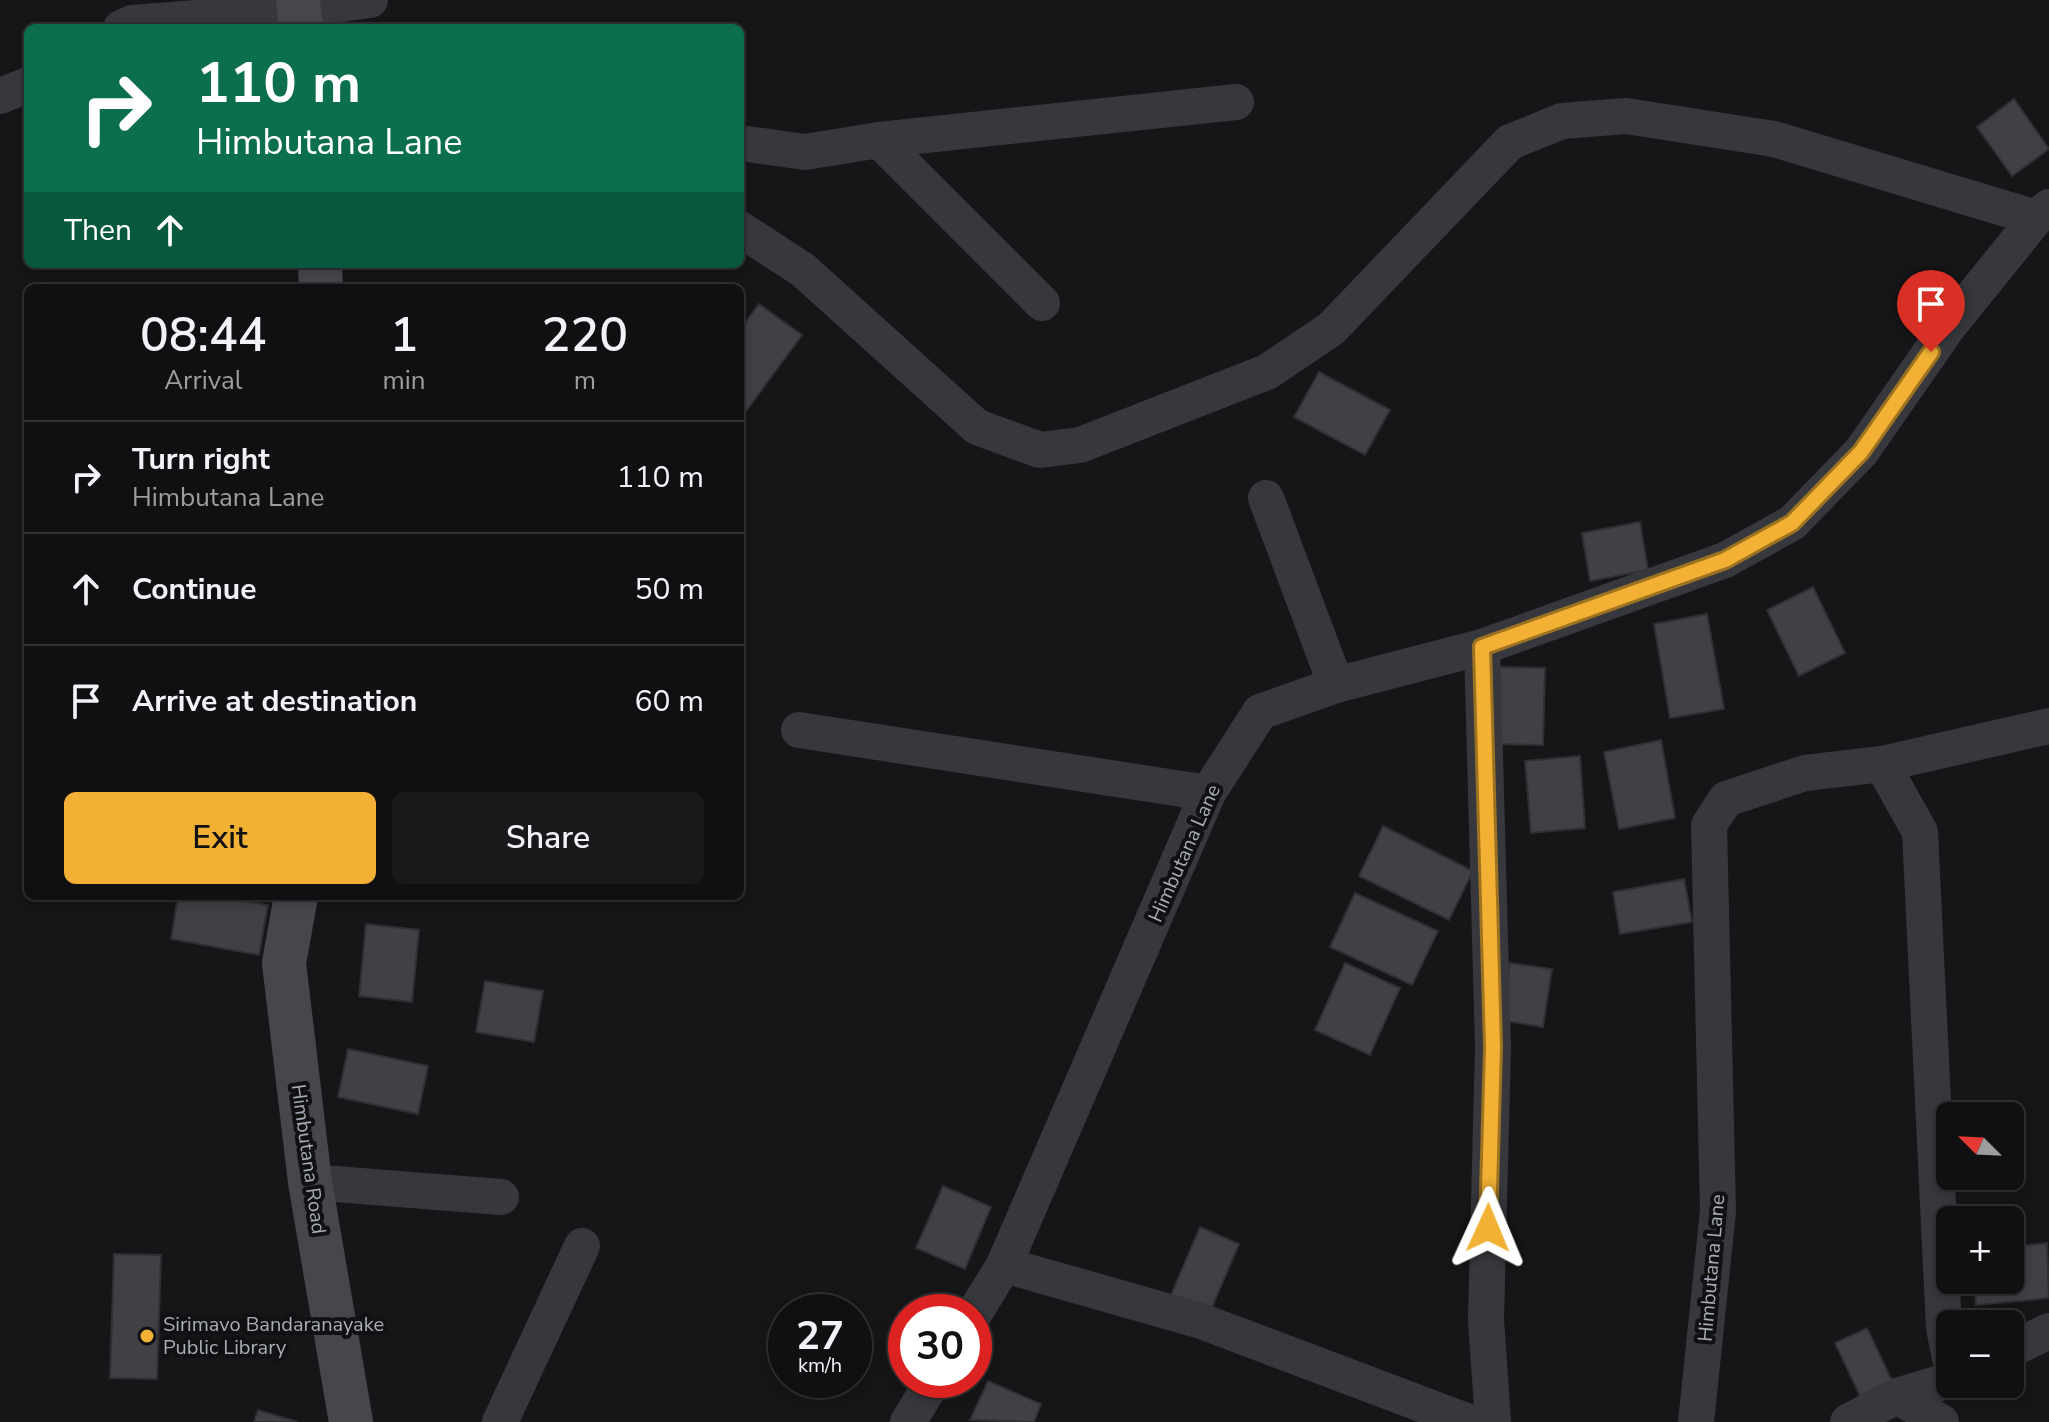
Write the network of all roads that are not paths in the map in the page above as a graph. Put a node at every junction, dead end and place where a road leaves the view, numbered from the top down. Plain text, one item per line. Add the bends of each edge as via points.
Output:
1 (370, 0) edge
2 (299, 13) edge
3 (130, 24) edge
4 (24, 87) edge
5 (0, 96) edge
6 (1236, 102) dead end
7 (879, 140) junction
8 (744, 144) edge
9 (2042, 212) edge
10 (744, 232) edge
11 (1042, 303) dead end
12 (1266, 498) dead end
13 (1482, 647) junction
14 (1336, 685) junction
15 (2049, 726) edge
16 (799, 730) dead end
17 (1882, 764) junction
18 (1208, 793) junction
19 (295, 900) edge
20 (310, 1182) junction
21 (501, 1197) dead end
22 (582, 1246) dead end
23 (1004, 1265) junction
24 (986, 1294) edge
25 (1943, 1310) edge
26 (2049, 1331) edge
27 (2024, 1343) edge
28 (1936, 1384) edge
29 (1897, 1396) junction
30 (923, 1398) edge
31 (351, 1422) edge
32 (500, 1422) edge
33 (908, 1422) edge
34 (1469, 1422) edge
35 (1493, 1422) edge
36 (1696, 1422) edge
37 (1848, 1422) edge
38 (1941, 1422) edge

1 - 2 street
2 - 3 street
4 - 5 street
6 - 7 street
7 - 8 street via 805,152
7 - 11 street
9 - 10 street via 1774,139 1626,116 1562,121 1510,142 1331,329 1267,372 1080,445 1040,450 977,427 803,270
9 - 13 street, Himbutana Lane via 1948,327 1861,452 1792,523 1725,560
12 - 14 street
13 - 14 street, Himbutana Lane
13 - 35 street via 1493,1047 1486,1319
14 - 18 street, Himbutana Lane via 1260,712
15 - 17 street, Himbutana Lane
16 - 18 street
17 - 25 street via 1920,832
17 - 36 street, Himbutana Lane via 1805,773 1726,799 1709,825 1718,1211
18 - 23 street, Himbutana Lane
19 - 20 street, Himbutana Road via 284,963
20 - 21 street
20 - 31 street, Himbutana Road
22 - 32 street
23 - 24 street, Himbutana Lane
23 - 34 street via 1201,1321
26 - 27 street
28 - 29 street
29 - 37 street
29 - 38 street
30 - 33 street

